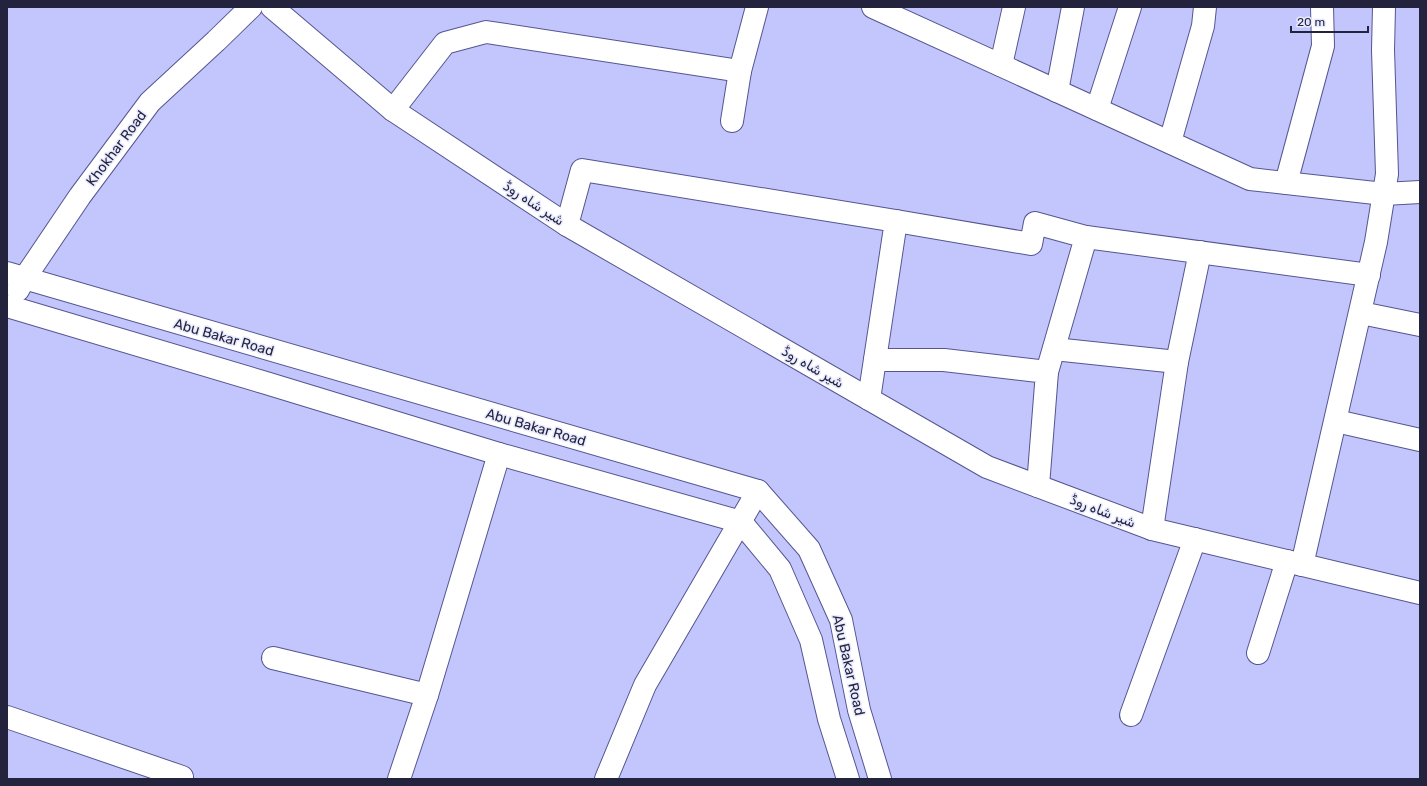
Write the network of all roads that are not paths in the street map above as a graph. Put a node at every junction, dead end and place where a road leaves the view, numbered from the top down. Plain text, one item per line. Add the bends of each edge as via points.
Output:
1 (251, 7) edge
2 (272, 7) edge
3 (757, 7) edge
4 (873, 7) edge
5 (1014, 7) edge
6 (1073, 7) edge
7 (1130, 7) edge
8 (1205, 7) edge
9 (1322, 7) edge
10 (1384, 7) edge
11 (913, 16) edge
12 (1001, 65) junction
13 (740, 71) junction
14 (1057, 91) junction
15 (1098, 109) junction
16 (393, 110) junction
17 (732, 121) dead end
18 (1170, 142) junction
19 (1286, 183) junction
20 (1420, 192) edge
21 (1384, 194) junction
22 (896, 222) junction
23 (567, 225) junction
24 (1086, 237) junction
25 (1200, 252) junction
26 (1369, 275) junction
27 (16, 276) edge
28 (8, 308) edge
29 (1361, 313) junction
30 (1420, 325) edge
31 (1054, 349) junction
32 (875, 360) junction
33 (1177, 362) junction
34 (1047, 372) junction
35 (869, 399) junction
36 (1336, 422) junction
37 (1420, 440) edge
38 (499, 454) junction
39 (1038, 486) junction
40 (758, 491) junction
41 (741, 522) junction
42 (1152, 529) junction
43 (1195, 539) junction
44 (1294, 563) junction
45 (1420, 593) edge
46 (1258, 653) dead end
47 (273, 658) dead end
48 (427, 695) junction
49 (1131, 715) dead end
50 (7, 716) edge
51 (182, 777) dead end
52 (399, 779) edge
53 (606, 779) edge
54 (848, 779) edge
55 (880, 779) edge

1 - 27 street, Khokhar Road via 150,102
2 - 16 street, شیر شاہ روڈ
3 - 13 street
4 - 11 street
5 - 12 street
6 - 14 street
7 - 15 street
8 - 18 street via 1203,26
9 - 19 street via 1323,46
10 - 21 street via 1387,174
11 - 12 street
12 - 14 street
13 - 16 street via 486,32 445,43
13 - 17 street
14 - 15 street
15 - 18 street
16 - 23 street, شیر شاہ روڈ
18 - 19 street via 1250,178
19 - 21 street
20 - 21 street
21 - 26 street
22 - 23 street via 582,170
22 - 24 street via 1030,244 1035,223
22 - 32 street
23 - 35 street, شیر شاہ روڈ
24 - 25 street
24 - 31 street
25 - 26 street
25 - 33 street
26 - 29 street
27 - 28 street, Khokhar Road
27 - 40 street, Abu Bakar Road
28 - 38 street
29 - 30 street
29 - 36 street
31 - 33 street
31 - 34 street
32 - 34 street via 944,360
32 - 35 street
33 - 42 street
34 - 39 street
35 - 39 street, شیر شاہ روڈ via 987,467
36 - 37 street
36 - 44 street
38 - 41 street
38 - 48 street
39 - 42 street, شیر شاہ روڈ
40 - 41 street
40 - 55 street, Abu Bakar Road via 809,549 841,620 859,710
41 - 53 street via 645,685
41 - 54 street via 780,569 811,640 829,719
42 - 43 street, شیر شاہ روڈ
43 - 44 street, شیر شاہ روڈ
43 - 49 street
44 - 45 street, شیر شاہ روڈ
44 - 46 street
47 - 48 street
48 - 52 street
50 - 51 street

